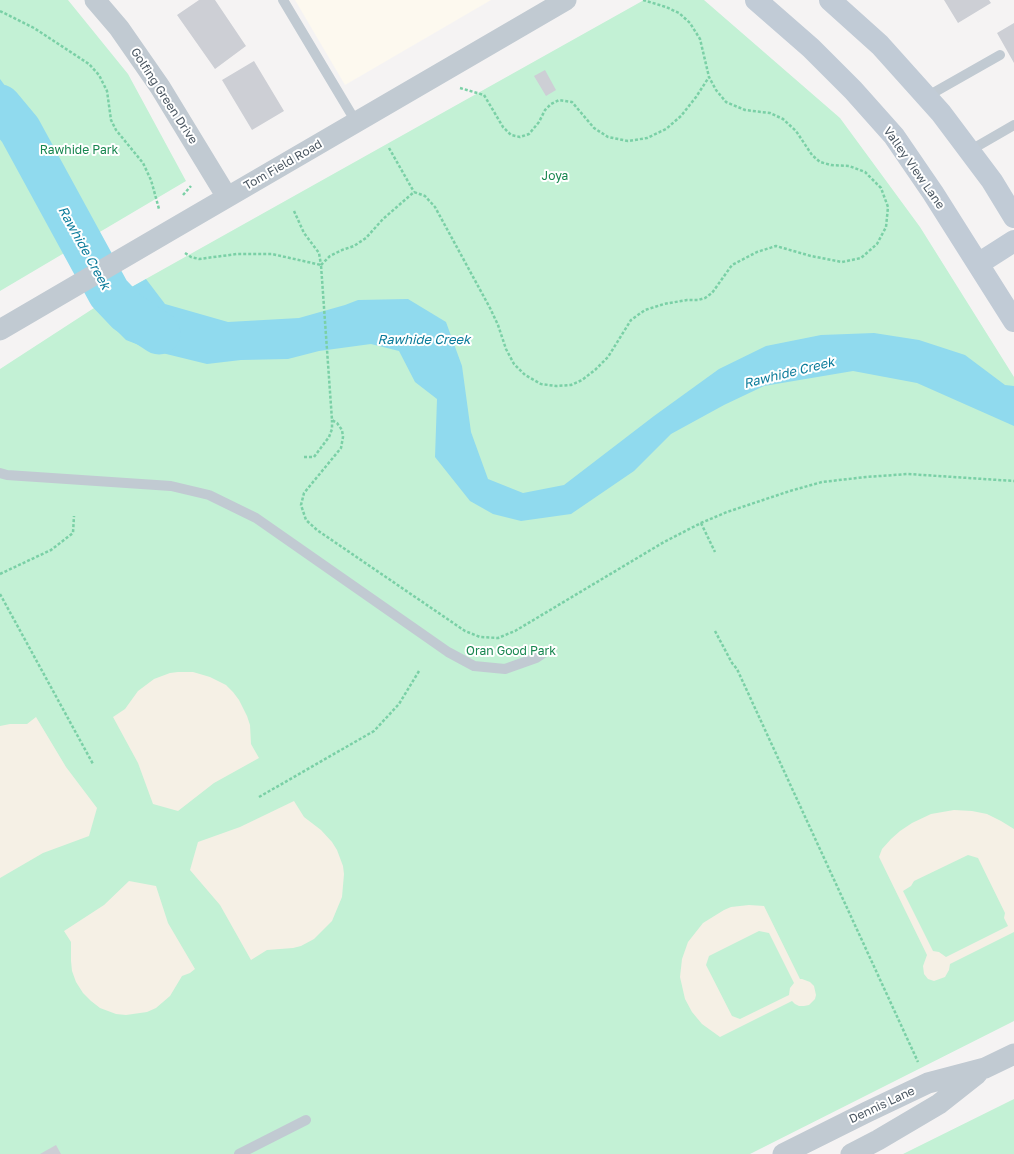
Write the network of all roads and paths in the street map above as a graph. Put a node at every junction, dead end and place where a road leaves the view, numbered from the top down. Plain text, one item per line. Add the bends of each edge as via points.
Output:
1 (95, 0) edge
2 (283, 0) edge
3 (566, 0) edge
4 (643, 0) edge
5 (756, 0) edge
6 (830, 0) edge
7 (0, 11) edge
8 (1000, 55) dead end
9 (448, 69) junction
10 (709, 77) junction
11 (926, 97) junction
12 (356, 122) junction
13 (1014, 125) edge
14 (389, 148) dead end
15 (969, 151) junction
16 (414, 192) junction
17 (227, 197) junction
18 (159, 209) dead end
19 (294, 211) dead end
20 (1014, 217) edge
21 (1014, 241) edge
22 (185, 253) dead end
23 (978, 264) junction
24 (321, 265) junction
25 (1014, 321) edge
26 (0, 330) edge
27 (332, 420) junction
28 (304, 457) dead end
29 (0, 473) edge
30 (1014, 481) edge
31 (74, 516) dead end
32 (701, 523) junction
33 (715, 552) dead end
34 (0, 574) edge
35 (0, 594) edge
36 (715, 631) dead end
37 (544, 652) dead end
38 (419, 671) dead end
39 (93, 764) dead end
40 (259, 797) dead end
41 (1014, 1054) edge
42 (985, 1068) junction
43 (928, 1083) junction
44 (306, 1120) dead end
45 (239, 1154) edge
46 (783, 1154) edge
47 (851, 1154) edge

1 - 17 street, Golfing Green Drive via 119,28 160,87
2 - 12 lane
3 - 9 street, Tom Field Road
4 - 10 path via 666,7 690,23 700,39
5 - 23 main road, Valley View Lane via 811,48 894,136
6 - 11 main road via 880,45
7 - 18 path via 34,28 89,64 99,75 107,90 111,120 143,163
8 - 11 lane
9 - 10 path via 459,87 484,95 503,128 511,135 520,137 529,134 545,110 559,100 572,102 594,128 608,137 628,141 647,138 666,129 681,116
9 - 12 street, Tom Field Road
10 - 16 path via 726,102 745,110 770,113 783,119 796,131 812,155 820,162 849,166 865,172 880,188 888,207 886,227 877,244 861,258 842,262 776,246 757,252 732,265 712,293 705,298 664,304 645,310 631,320 608,358 595,370 582,380 556,386 541,384 525,375 514,364 490,308 435,207 425,196
11 - 15 main road
12 - 17 street, Tom Field Road
13 - 15 lane
14 - 16 path
15 - 20 main road via 992,181
16 - 24 path via 366,238 330,256
17 - 26 street, Tom Field Road
19 - 24 path via 304,232 319,253
21 - 23 main road
22 - 24 path via 199,259 237,254 272,254
23 - 25 main road, Valley View Lane
24 - 27 path
27 - 28 path via 329,437 314,457
27 - 32 path via 342,430 341,448 304,493 301,505 306,520 465,631 480,637 498,638 515,631 664,542
29 - 37 lane via 171,486 210,496 256,518 448,652 474,666 505,669 536,658
30 - 32 path via 908,474 822,482 763,499
31 - 34 path via 73,533 51,550
32 - 33 path
35 - 39 path
36 - 43 path via 741,677
38 - 40 path via 399,704 374,730
41 - 42 street, Dennis Lane
42 - 43 street, Dennis Lane
42 - 47 street, Dennis Lane via 939,1104
43 - 46 street, Dennis Lane
44 - 45 lane

